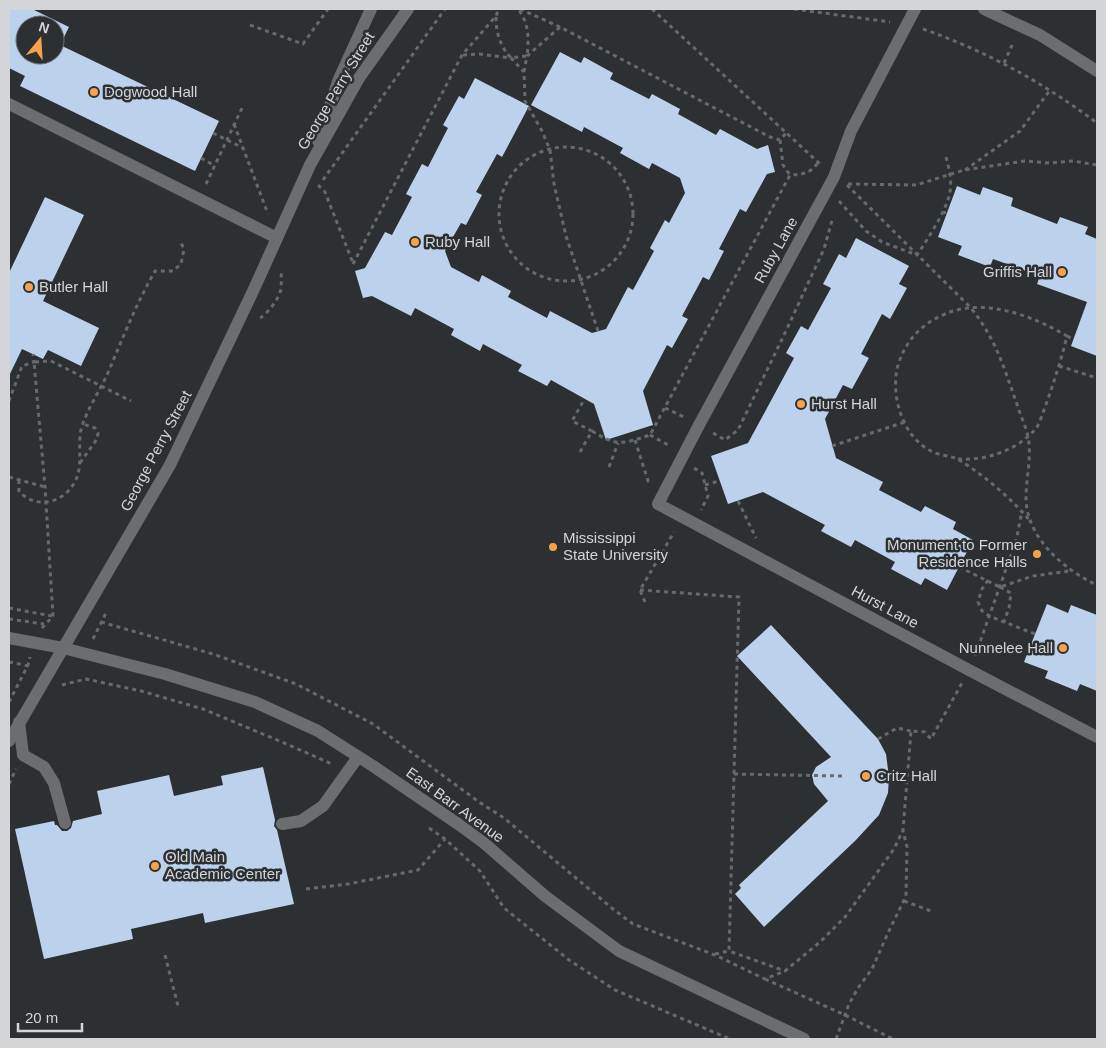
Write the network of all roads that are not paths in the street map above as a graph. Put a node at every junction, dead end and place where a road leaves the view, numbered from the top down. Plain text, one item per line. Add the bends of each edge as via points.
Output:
1 (371, 9) edge
2 (408, 9) edge
3 (915, 9) edge
4 (984, 9) edge
5 (1097, 71) edge
6 (9, 104) edge
7 (310, 165) junction
8 (277, 238) junction
9 (658, 504) joint
10 (9, 638) edge
11 (64, 648) junction
12 (19, 722) junction
13 (1097, 736) edge
14 (9, 741) edge
15 (358, 757) junction
16 (65, 823) dead end
17 (282, 824) dead end
18 (804, 1039) edge

1 - 7 street, George Perry Street via 339,78
2 - 7 street, George Perry Street via 359,78
3 - 9 street, Ruby Lane via 851,131 840,180 699,425
4 - 5 street via 1040,35
6 - 8 street
7 - 8 street, George Perry Street
8 - 11 street, George Perry Street via 170,465
9 - 13 street, Hurst Lane
10 - 11 street, East Barr Avenue
11 - 12 street, George Perry Street
11 - 15 street, East Barr Avenue via 255,702 318,731
12 - 14 street, George Perry Street
12 - 16 street via 23,754 44,766 54,784
15 - 17 street via 323,806 301,820
15 - 18 street, East Barr Avenue via 484,843 545,896 619,951

